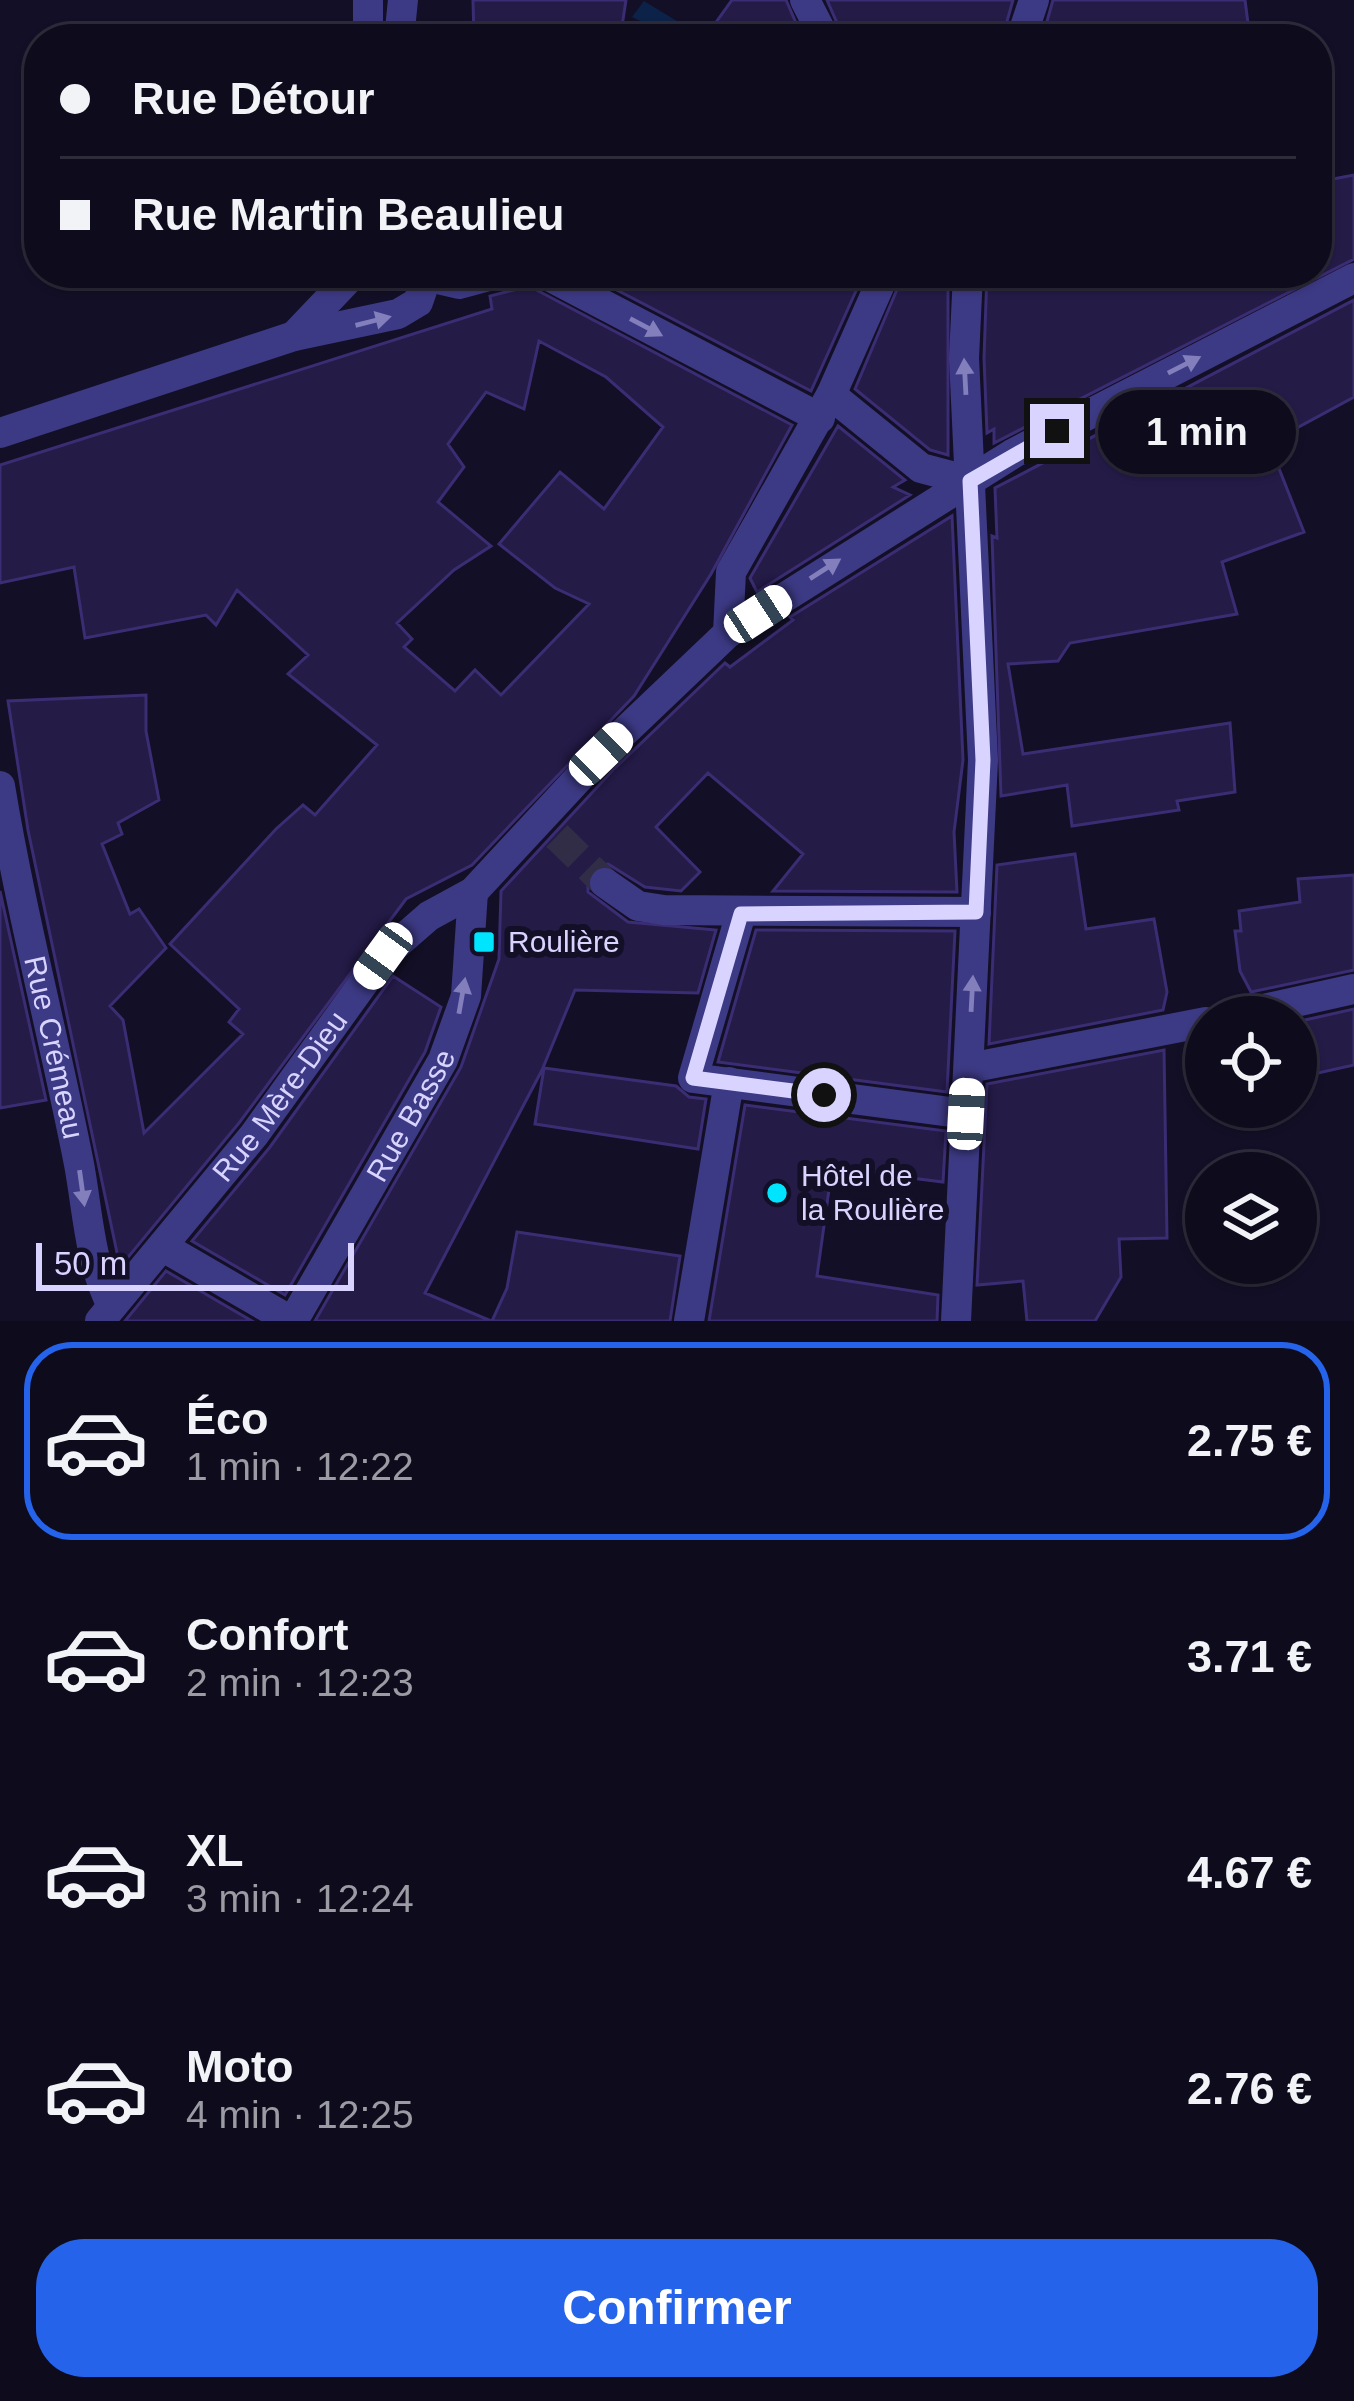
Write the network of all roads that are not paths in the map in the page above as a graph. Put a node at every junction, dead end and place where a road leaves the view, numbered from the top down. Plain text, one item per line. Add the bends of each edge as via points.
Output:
1 (1354, 278) edge
2 (340, 288) edge
3 (420, 288) edge
4 (575, 288) edge
5 (877, 288) edge
6 (967, 288) edge
7 (294, 336) junction
8 (826, 406) junction
9 (0, 433) edge
10 (970, 481) junction
11 (728, 633) junction
12 (0, 786) edge
13 (605, 883) tunnel mouth
14 (473, 892) junction
15 (976, 912) junction
16 (741, 914) junction
17 (1354, 989) edge
18 (1317, 997) edge
19 (1185, 1026) edge
20 (968, 1068) junction
21 (729, 1082) junction
22 (966, 1114) junction
23 (165, 1248) junction
24 (106, 1313) edge
25 (292, 1321) edge
26 (689, 1321) edge
27 (956, 1321) edge

10 -> 1 street, Rue Mère-Dieu
2 - 7 street
7 -> 3 street via 398,314 418,302
4 -> 8 street
5 - 8 street
10 -> 6 street
7 - 9 street
8 - 10 street via 921,468
8 - 11 street via 731,572
11 -> 10 street, Rue Mère-Dieu
10 - 15 street via 983,760
11 - 14 street, Rue Mère-Dieu via 548,828
12 -> 24 street, Rue Crémeau
13 - 16 street via 638,906
14 - 23 street, Rue Mère-Dieu via 383,956
25 -> 14 street, Rue Basse via 443,1060 466,996
15 - 16 street
20 -> 15 street
16 - 21 street via 693,1078
17 - 18 street
19 - 20 street
20 - 22 street
21 - 22 street
21 - 26 street
22 - 27 street
23 - 24 street, Rue Mère-Dieu
23 - 25 street

